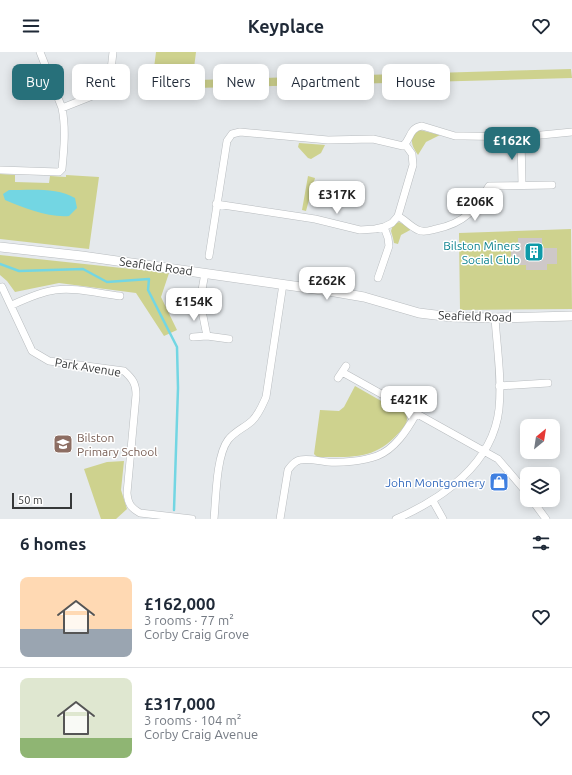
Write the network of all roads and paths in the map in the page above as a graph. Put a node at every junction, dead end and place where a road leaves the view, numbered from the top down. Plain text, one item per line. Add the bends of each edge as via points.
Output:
1 (40, 52) edge
2 (113, 52) edge
3 (62, 108) junction
4 (572, 132) edge
5 (521, 137) junction
6 (405, 144) junction
7 (0, 170) edge
8 (522, 185) junction
9 (552, 185) dead end
10 (216, 204) junction
11 (398, 216) junction
12 (384, 227) junction
13 (0, 248) edge
14 (209, 256) dead end
15 (205, 273) junction
16 (378, 278) dead end
17 (284, 284) junction
18 (2, 287) dead end
19 (120, 296) dead end
20 (12, 305) junction
21 (572, 316) edge
22 (496, 318) junction
23 (207, 336) junction
24 (193, 337) dead end
25 (229, 339) dead end
26 (338, 378) dead end
27 (548, 383) dead end
28 (499, 386) junction
29 (416, 414) junction
30 (485, 451) junction
31 (520, 484) edge
32 (433, 501) junction
33 (537, 507) edge
34 (157, 517) edge
35 (192, 519) edge
36 (214, 519) edge
37 (280, 519) edge
38 (396, 519) edge
39 (443, 519) edge
40 (546, 519) edge

1 - 3 street
2 - 3 street via 109,88
3 - 7 street via 65,132 61,171
4 - 5 street
5 - 6 street via 456,136 422,126 412,130
5 - 8 street
6 - 10 street via 400,146 373,139 328,140 240,132 232,134 227,141
6 - 11 street via 412,154 413,165
8 - 9 street
8 - 11 street via 489,186 474,209 450,226 418,230
10 - 12 street via 315,219 360,230
10 - 14 street
11 - 12 street
12 - 16 street via 389,246
13 - 15 street, Seafield Road
15 - 17 street, Seafield Road
15 - 23 street via 200,301
17 - 22 street, Seafield Road via 364,297 419,313
17 - 36 street via 266,397 260,411 251,422 235,432 227,442 221,456
18 - 20 street, Park Avenue
19 - 20 street via 54,290
20 - 34 street, Park Avenue via 32,351 49,361 124,371 132,378 136,385 136,395 128,503 140,513
21 - 22 street, Seafield Road
22 - 28 street
23 - 24 street
23 - 25 street
26 - 29 street via 344,369
27 - 28 street
28 - 30 street via 499,410 494,431
29 - 30 street
29 - 37 street via 395,444 377,456 330,462 299,460 293,464 288,470
30 - 31 street via 498,459
30 - 32 street via 460,480
32 - 38 street
32 - 39 street
33 - 40 street
34 - 35 street

